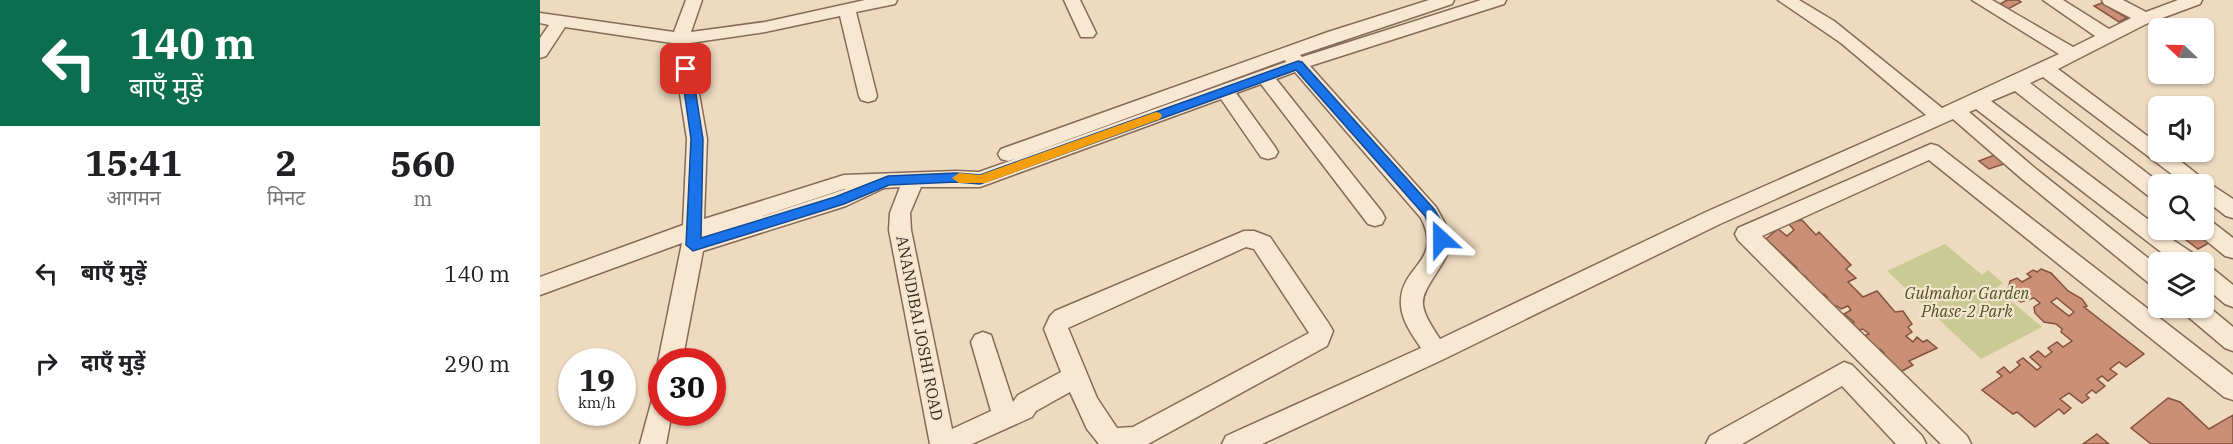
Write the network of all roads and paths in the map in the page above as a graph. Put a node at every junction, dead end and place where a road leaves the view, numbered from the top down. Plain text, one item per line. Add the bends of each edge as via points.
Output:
1 (694, 0) edge
2 (889, 0) edge
3 (1072, 0) edge
4 (1498, 0) edge
5 (1786, 0) edge
6 (1980, 0) edge
7 (2051, 0) edge
8 (2110, 0) edge
9 (2176, 3) edge
10 (1440, 8) edge
11 (847, 9) junction
12 (540, 18) edge
13 (2146, 19) junction
14 (560, 21) junction
15 (1087, 33) dead end
16 (2107, 36) junction
17 (680, 39) junction
18 (540, 52) edge
19 (2072, 54) junction
20 (1293, 58) junction
21 (2044, 68) junction
22 (1265, 76) junction
23 (2016, 82) junction
24 (1225, 91) junction
25 (868, 96) dead end
26 (1977, 100) junction
27 (1948, 114) junction
28 (1268, 152) dead end
29 (2185, 174) edge
30 (956, 178) junction
31 (914, 180) junction
32 (2148, 185) edge
33 (2214, 196) edge
34 (2233, 210) edge
35 (1375, 218) dead end
36 (2214, 235) edge
37 (694, 238) junction
38 (2233, 250) edge
39 (2176, 252) edge
40 (2148, 270) edge
41 (2214, 282) edge
42 (540, 286) edge
43 (2233, 298) edge
44 (540, 301) edge
45 (2206, 318) edge
46 (2233, 340) edge
47 (983, 342) dead end
48 (673, 348) edge
49 (1436, 352) junction
50 (1077, 382) junction
51 (2233, 389) edge
52 (1021, 410) junction
53 (654, 426) edge
54 (649, 442) edge
55 (944, 444) edge
56 (1235, 444) edge
57 (1719, 444) edge
58 (1913, 444) edge
59 (1959, 444) edge

1 - 17 street
2 - 11 street
3 - 15 street
4 - 10 street
5 - 27 street via 1832,26
6 - 19 street
7 - 16 street
8 - 13 street
9 - 13 street
10 - 20 street
11 - 17 street
11 - 25 street
12 - 14 street
13 - 16 street
14 - 17 street
14 - 18 street
16 - 19 street
17 - 37 street via 697,139
19 - 21 street
20 - 22 street
20 - 30 street via 975,166
20 - 49 street via 1436,224 1441,239 1437,256 1411,298 1415,316
21 - 23 street
21 - 29 street
22 - 24 street
22 - 35 street
23 - 26 street
23 - 32 street
24 - 28 street
24 - 30 street via 980,180
26 - 27 street
26 - 39 street
27 - 40 street via 2030,174
27 - 49 street via 1713,218
30 - 31 street
31 - 37 street via 888,181 839,201
31 - 55 street, ANANDIBAI JOSHI ROAD via 900,213 900,230
33 - 34 street
36 - 38 street
37 - 42 street
37 - 44 street
37 - 48 street
41 - 43 street
45 - 46 street
47 - 52 street
49 - 56 street
50 - 50 street via 1056,329 1063,318 1244,239 1254,238 1262,243 1321,331 1319,339 1137,437 1119,441 1107,437 1101,429
50 - 52 street
51 - 59 street via 1931,151 1746,234
52 - 55 street
53 - 54 street
57 - 58 street via 1844,372

